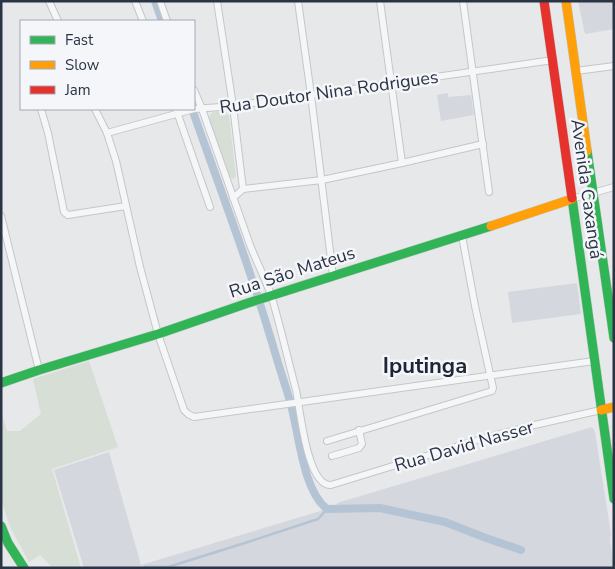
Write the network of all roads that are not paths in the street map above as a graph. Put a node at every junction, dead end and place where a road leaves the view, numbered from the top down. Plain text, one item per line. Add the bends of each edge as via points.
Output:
1 (49, 1) edge
2 (136, 1) edge
3 (160, 1) edge
4 (216, 1) edge
5 (298, 1) edge
6 (380, 1) edge
7 (463, 1) edge
8 (544, 1) edge
9 (566, 1) edge
10 (58, 20) edge
11 (143, 20) edge
12 (167, 20) edge
13 (553, 60) junction
14 (614, 66) edge
15 (576, 71) junction
16 (473, 72) junction
17 (392, 83) junction
18 (195, 95) edge
19 (311, 95) junction
20 (233, 106) junction
21 (198, 109) edge
22 (41, 110) edge
23 (96, 110) edge
24 (191, 110) edge
25 (178, 112) edge
26 (107, 133) junction
27 (483, 144) junction
28 (402, 163) junction
29 (322, 180) junction
30 (614, 187) edge
31 (243, 189) junction
32 (489, 192) dead end
33 (593, 193) junction
34 (233, 198) junction
35 (572, 199) junction
36 (126, 206) junction
37 (210, 207) dead end
38 (1, 216) edge
39 (462, 236) junction
40 (333, 276) junction
41 (271, 296) junction
42 (158, 334) junction
43 (614, 338) edge
44 (594, 361) junction
45 (39, 370) junction
46 (490, 375) junction
47 (1, 383) edge
48 (297, 403) junction
49 (614, 407) edge
50 (601, 410) junction
51 (359, 430) junction
52 (327, 441) dead end
53 (332, 456) dead end
54 (614, 500) edge
55 (1, 526) edge
56 (24, 568) edge

1 - 10 street
2 - 11 street
3 - 12 street
4 - 20 street
5 - 19 street
6 - 17 street
7 - 16 street
8 - 13 main road, Avenida Caxangá
9 - 15 main road, Avenida Caxangá
13 - 16 street, Rua Doutor Nina Rodrigues
13 - 35 main road, Avenida Caxangá
14 - 15 street
15 - 33 main road, Avenida Caxangá
16 - 17 street, Rua Doutor Nina Rodrigues
16 - 27 street
17 - 19 street, Rua Doutor Nina Rodrigues
17 - 28 street
18 - 21 street
19 - 20 street, Rua Doutor Nina Rodrigues
19 - 29 street
20 - 21 street, Rua Doutor Nina Rodrigues
20 - 31 street
21 - 34 street
22 - 36 street via 64,212 68,215
23 - 26 street
24 - 25 street, Rua Doutor Nina Rodrigues
25 - 26 street, Rua Doutor Nina Rodrigues
25 - 37 street
26 - 36 street
27 - 28 street
27 - 32 street
28 - 29 street
29 - 31 street
29 - 40 street
30 - 33 street, Rua São Mateus
31 - 34 street
33 - 35 street, Rua São Mateus
33 - 43 main road, Avenida Caxangá
34 - 41 street
35 - 39 main road, Rua São Mateus
35 - 44 main road, Avenida Caxangá
36 - 42 street
38 - 45 street
39 - 40 main road, Rua São Mateus
39 - 46 street
40 - 41 main road, Rua São Mateus
41 - 42 main road, Rua São Mateus
41 - 48 street
42 - 45 main road, Rua São Mateus
42 - 48 street via 184,410 194,417
44 - 46 street
44 - 50 main road, Avenida Caxangá
45 - 47 main road, Rua São Mateus
46 - 48 street
46 - 51 street via 492,391
48 - 50 street, Rua David Nasser via 312,467 319,480 327,485 481,439
49 - 50 main road
50 - 54 main road, Avenida Caxangá
51 - 52 street
51 - 53 street via 362,444 359,448
55 - 56 main road

